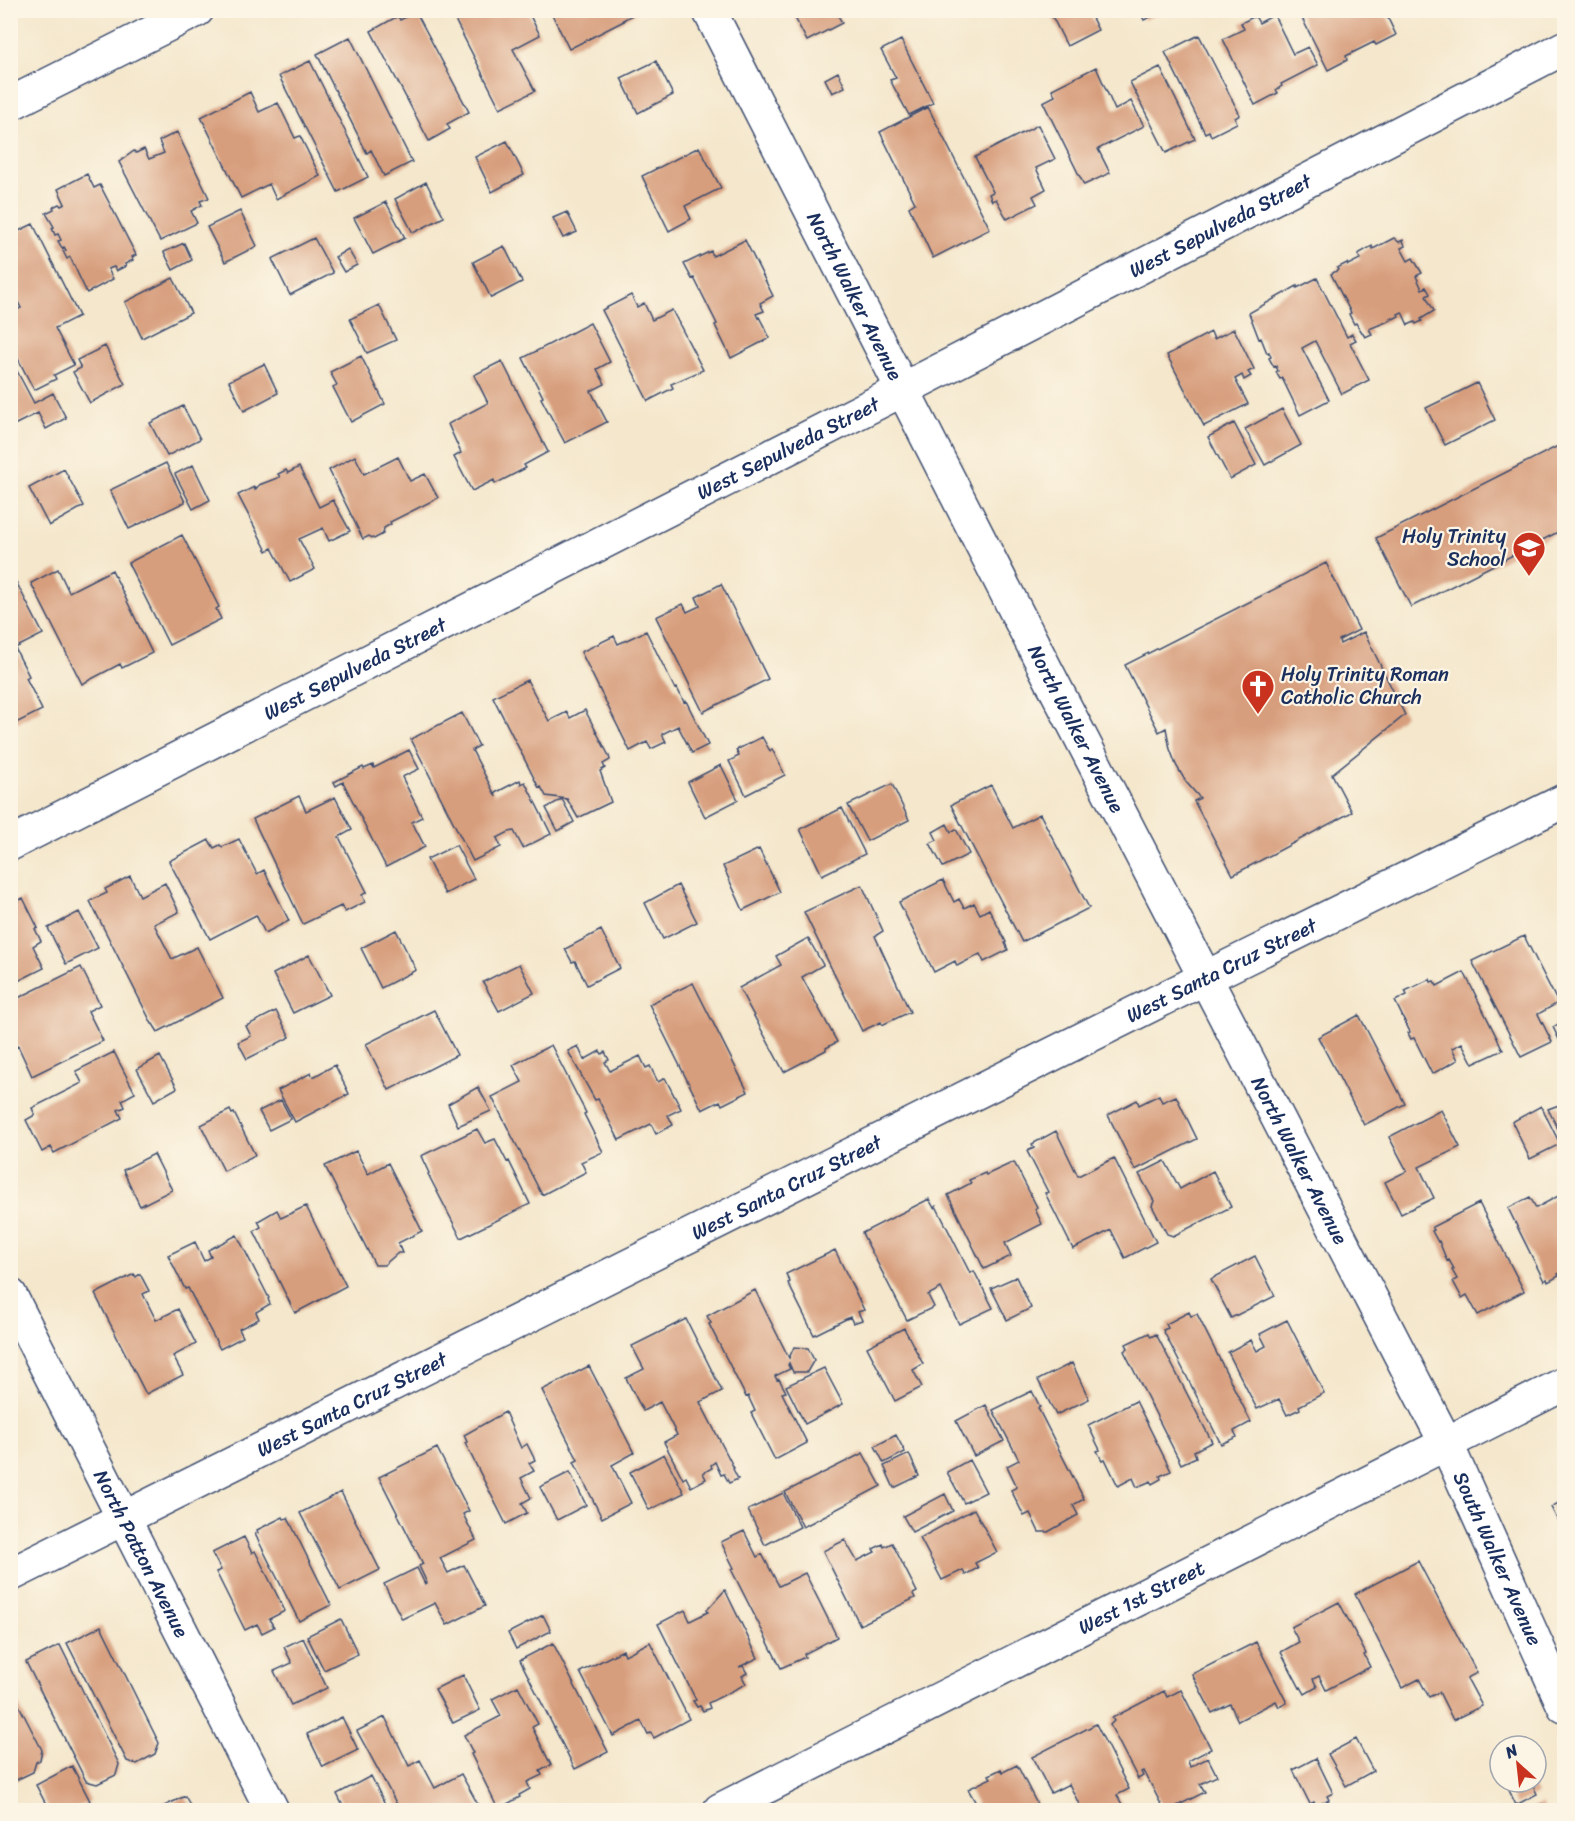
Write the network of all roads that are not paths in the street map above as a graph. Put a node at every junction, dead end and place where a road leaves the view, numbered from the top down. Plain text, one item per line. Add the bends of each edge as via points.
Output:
1 (198, 10) edge
2 (709, 10) edge
3 (1564, 48) edge
4 (10, 104) edge
5 (902, 390) junction
6 (1564, 801) edge
7 (10, 844) edge
8 (1205, 978) junction
9 (10, 1295) edge
10 (1564, 1384) edge
11 (1446, 1445) junction
12 (123, 1518) junction
13 (10, 1575) edge
14 (1564, 1706) edge
15 (272, 1810) edge
16 (720, 1810) edge

1 - 4 street
2 - 5 street, North Walker Avenue
3 - 5 street, West Sepulveda Street
5 - 7 street, West Sepulveda Street
5 - 8 street, North Walker Avenue
6 - 8 street, West Santa Cruz Street
8 - 11 street, North Walker Avenue
8 - 12 street, West Santa Cruz Street
9 - 12 street, North Patton Avenue
10 - 11 street, West 1st Street
11 - 14 street, South Walker Avenue
11 - 16 street, West 1st Street
12 - 13 street, West Santa Cruz Street
12 - 15 street, North Patton Avenue

